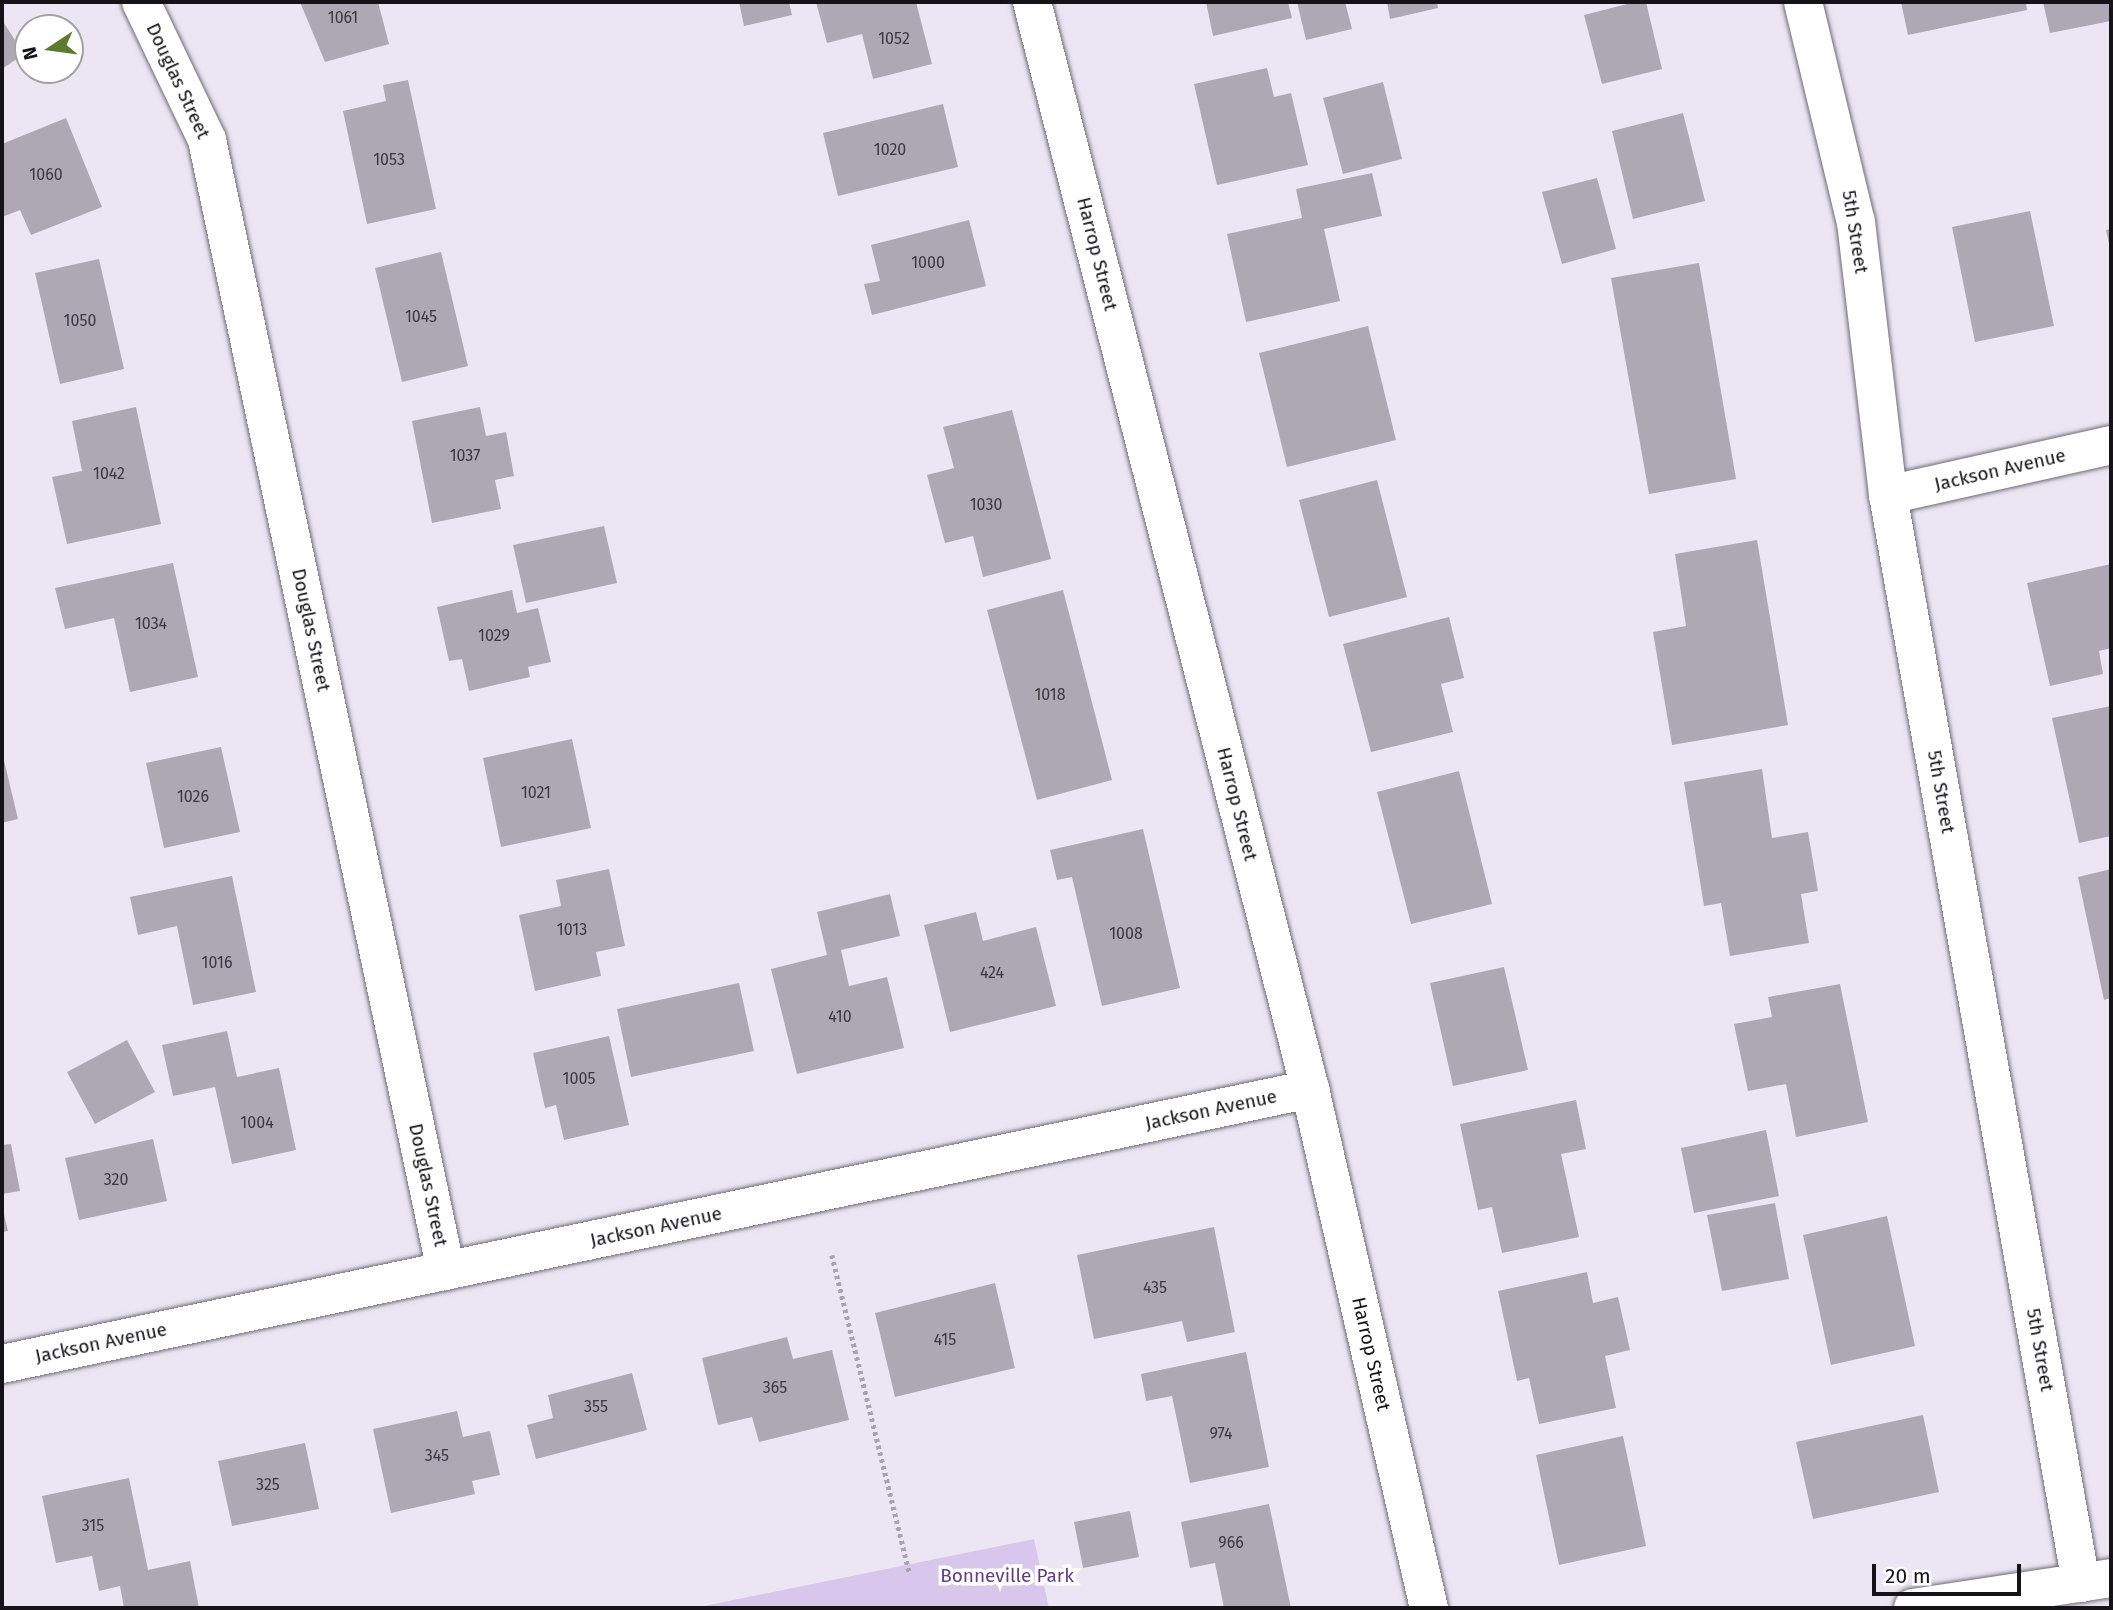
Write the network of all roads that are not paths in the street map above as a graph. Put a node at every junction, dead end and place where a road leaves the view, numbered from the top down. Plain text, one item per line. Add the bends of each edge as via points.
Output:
1 (141, 2) edge
2 (1032, 2) edge
3 (1803, 2) edge
4 (2111, 445) edge
5 (1888, 495) junction
6 (1310, 1089) junction
7 (446, 1271) junction
8 (2, 1364) edge
9 (2096, 1580) edge
10 (1429, 1608) edge
11 (1913, 1608) edge

1 - 7 street, Douglas Street via 208,140
2 - 6 street, Harrop Street
3 - 5 street, 5th Street via 1856,222
4 - 5 street, Jackson Avenue
5 - 9 street, 5th Street
6 - 7 street, Jackson Avenue
6 - 10 street, Harrop Street
7 - 8 street, Jackson Avenue
9 - 11 street

